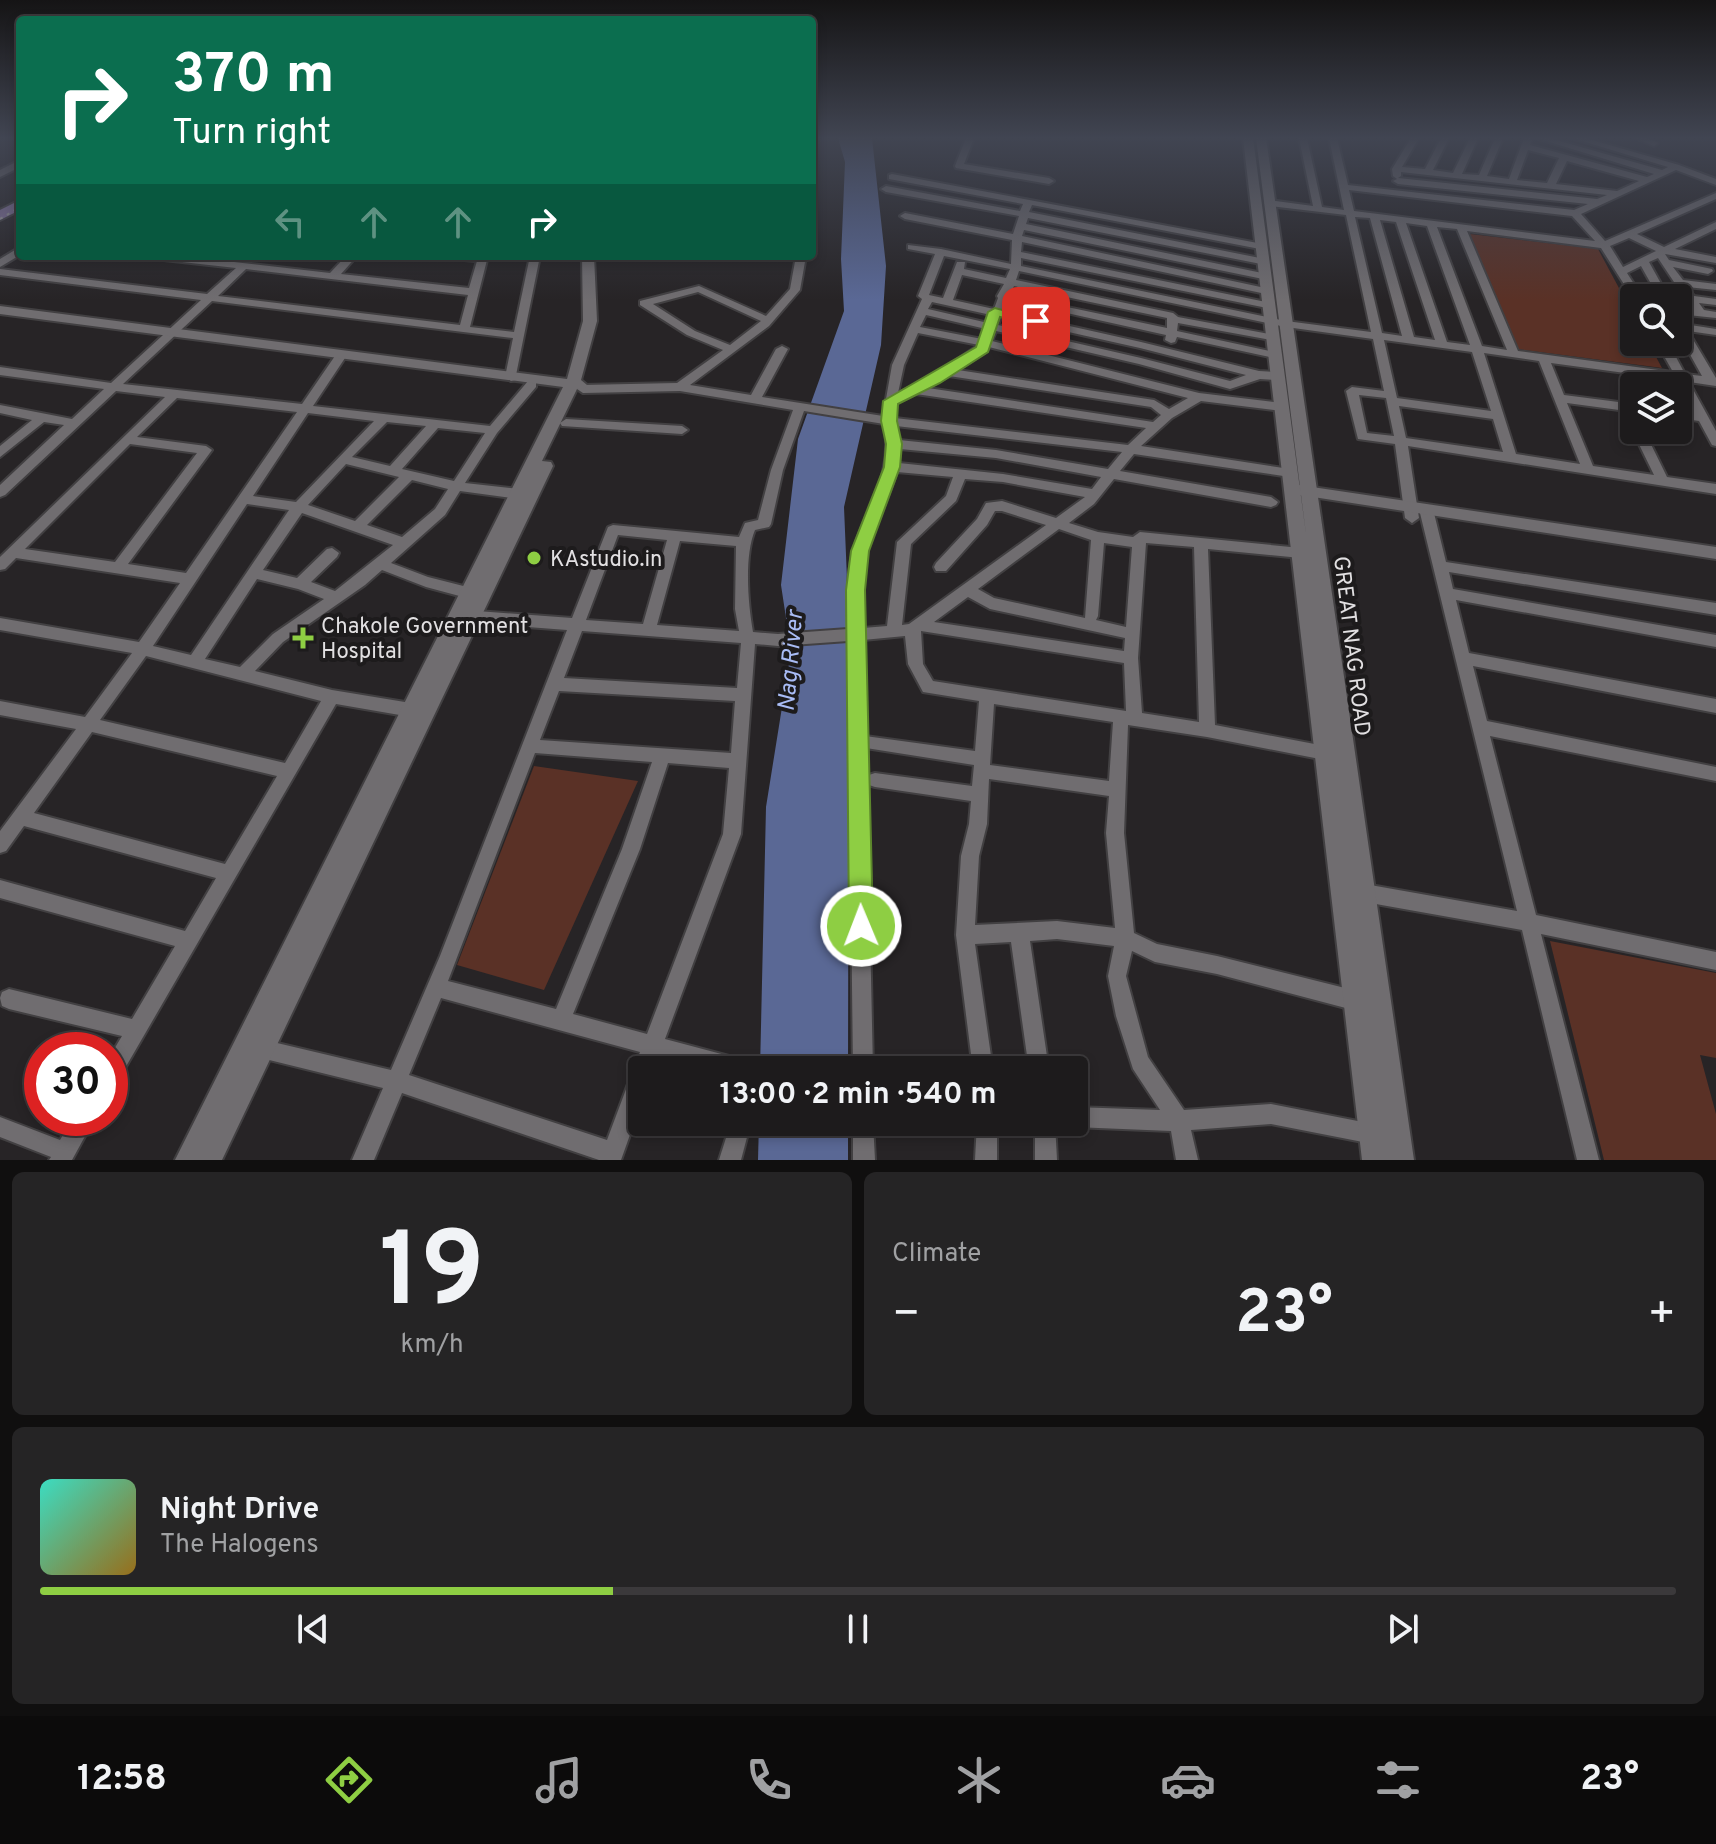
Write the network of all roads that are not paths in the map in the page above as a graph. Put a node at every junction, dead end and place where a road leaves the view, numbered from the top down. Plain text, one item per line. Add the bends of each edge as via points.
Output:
1 (903, 192) edge
2 (974, 192) edge
3 (1261, 192) edge
4 (1263, 192) edge
5 (1314, 192) edge
6 (1345, 192) edge
7 (1385, 192) edge
8 (1504, 192) edge
9 (1601, 192) edge
10 (1621, 192) edge
11 (1400, 194) joint
12 (1617, 194) junction
13 (1716, 196) edge
14 (1028, 202) junction
15 (1263, 202) junction
16 (1597, 202) junction
17 (1318, 209) junction
18 (1348, 213) junction
19 (1575, 213) junction
20 (1024, 214) junction
21 (905, 216) dead end
22 (1374, 216) junction
23 (1400, 219) junction
24 (1431, 223) junction
25 (1716, 225) edge
26 (1020, 226) junction
27 (1461, 227) junction
28 (1177, 231) junction
29 (1629, 234) junction
30 (1017, 238) junction
31 (1174, 245) junction
32 (1604, 245) junction
33 (911, 247) dead end
34 (941, 252) junction
35 (1016, 254) junction
36 (1662, 255) junction
37 (964, 256) junction
38 (1173, 257) junction
39 (1710, 259) edge
40 (204, 260) edge
41 (286, 260) edge
42 (348, 260) edge
43 (481, 260) edge
44 (534, 260) edge
45 (589, 260) edge
46 (599, 260) edge
47 (800, 260) edge
48 (1643, 261) junction
49 (243, 267) junction
50 (1016, 267) junction
51 (276, 270) junction
52 (958, 271) junction
53 (1708, 271) junction
54 (0, 272) edge
55 (1172, 272) junction
56 (1622, 272) junction
57 (333, 276) junction
58 (1009, 281) junction
59 (1679, 283) joint
60 (1629, 284) edge
61 (1656, 284) edge
62 (1170, 286) junction
63 (1714, 287) edge
64 (473, 292) junction
65 (1002, 296) junction
66 (928, 298) junction
67 (210, 299) junction
68 (1692, 299) edge
69 (947, 301) junction
70 (1171, 301) junction
71 (1269, 302) junction
72 (1692, 302) edge
73 (1716, 302) edge
74 (922, 311) junction
75 (995, 312) junction
76 (1692, 312) edge
77 (0, 313) edge
78 (1700, 313) junction
79 (1716, 315) edge
80 (1173, 318) junction
81 (767, 320) junction
82 (991, 326) junction
83 (1692, 327) edge
84 (464, 329) junction
85 (914, 329) junction
86 (1716, 332) edge
87 (1172, 334) junction
88 (170, 335) junction
89 (520, 336) junction
90 (1376, 336) junction
91 (1409, 340) junction
92 (986, 343) junction
93 (1442, 344) junction
94 (1692, 347) edge
95 (729, 348) junction
96 (782, 349) dead end
97 (1477, 349) junction
98 (1168, 351) junction
99 (1514, 354) junction
100 (339, 357) junction
101 (1543, 357) junction
102 (0, 371) edge
103 (948, 372) junction
104 (1646, 372) edge
105 (1268, 375) junction
106 (511, 377) junction
107 (1692, 379) edge
108 (1713, 382) edge
109 (532, 384) junction
110 (113, 387) junction
111 (580, 387) junction
112 (680, 387) junction
113 (915, 390) junction
114 (174, 394) junction
115 (1199, 397) junction
116 (1391, 398) junction
117 (1561, 398) junction
118 (1692, 398) edge
119 (755, 399) junction
120 (891, 401) junction
121 (1620, 406) edge
122 (1282, 407) junction
123 (802, 408) junction
124 (302, 409) junction
125 (6, 410) edge
126 (1168, 415) junction
127 (1497, 416) junction
128 (1692, 416) edge
129 (42, 418) junction
130 (384, 418) junction
131 (1703, 418) junction
132 (889, 421) junction
133 (0, 422) edge
134 (74, 423) junction
135 (566, 423) junction
136 (435, 424) junction
137 (1156, 426) junction
138 (493, 430) junction
139 (682, 430) dead end
140 (128, 440) junction
141 (1401, 441) junction
142 (1716, 442) edge
143 (894, 444) junction
144 (1645, 444) edge
145 (1131, 449) junction
146 (0, 453) edge
147 (1511, 457) junction
148 (345, 460) junction
149 (892, 467) junction
150 (1588, 469) junction
151 (393, 471) junction
152 (1112, 472) junction
153 (961, 474) junction
154 (409, 475) junction
155 (1663, 481) junction
156 (456, 486) junction
157 (1716, 489) edge
158 (1299, 491) junction
159 (0, 492) edge
160 (525, 494) junction
161 (1095, 494) junction
162 (242, 499) junction
163 (1271, 502) dead end
164 (300, 507) junction
165 (1420, 514) junction
166 (1058, 524) junction
167 (358, 526) junction
168 (675, 536) junction
169 (1098, 537) junction
170 (743, 542) junction
171 (404, 543) junction
172 (1139, 543) junction
173 (1201, 543) junction
174 (13, 552) junction
175 (332, 553) dead end
176 (1301, 553) junction
177 (1716, 553) edge
178 (1716, 563) edge
179 (380, 564) junction
180 (0, 565) edge
181 (1441, 566) junction
182 (941, 567) dead end
183 (118, 568) junction
184 (254, 573) junction
185 (189, 579) junction
186 (300, 584) junction
187 (968, 590) junction
188 (1447, 593) junction
189 (476, 595) junction
190 (335, 597) junction
191 (1716, 609) edge
192 (465, 616) junction
193 (1091, 616) dead end
194 (577, 623) junction
195 (0, 624) edge
196 (915, 628) junction
197 (649, 629) junction
198 (894, 632) junction
199 (1133, 634) junction
200 (857, 635) junction
201 (748, 637) junction
202 (1716, 641) edge
203 (143, 649) junction
204 (1131, 658) junction
205 (1463, 658) junction
206 (195, 662) junction
207 (243, 674) junction
208 (556, 684) junction
209 (742, 695) junction
210 (332, 697) junction
211 (987, 697) junction
212 (1716, 706) edge
213 (418, 711) junction
214 (3, 714) edge
215 (1128, 717) junction
216 (88, 724) junction
217 (1480, 727) junction
218 (1207, 730) junction
219 (868, 742) dead end
220 (531, 746) junction
221 (1325, 753) junction
222 (662, 756) junction
223 (737, 761) junction
224 (982, 765) junction
225 (289, 771) junction
226 (1716, 774) edge
227 (875, 780) dead end
228 (1116, 789) junction
229 (980, 795) junction
230 (20, 817) junction
231 (0, 845) edge
232 (228, 873) junction
233 (1343, 888) junction
234 (0, 889) edge
235 (1363, 892) junction
236 (1531, 923) junction
237 (1019, 932) junction
238 (965, 935) junction
239 (1125, 938) junction
240 (189, 941) junction
241 (1716, 961) edge
242 (436, 987) junction
243 (9, 999) dead end
244 (1357, 1001) junction
245 (561, 1020) junction
246 (137, 1030) junction
247 (653, 1044) junction
248 (128, 1045) edge
249 (254, 1048) junction
250 (649, 1056) edge
251 (695, 1056) edge
252 (863, 1056) edge
253 (981, 1056) edge
254 (1037, 1056) edge
255 (397, 1081) junction
256 (628, 1111) edge
257 (1088, 1118) edge
258 (1179, 1121) junction
259 (0, 1127) edge
260 (1373, 1134) junction
261 (75, 1136) edge
262 (737, 1136) edge
263 (863, 1136) edge
264 (987, 1136) edge
265 (1045, 1136) edge
266 (63, 1156) edge
267 (611, 1156) edge
268 (189, 1160) edge
269 (208, 1160) edge
270 (363, 1160) edge
271 (730, 1160) edge
272 (864, 1160) edge
273 (986, 1160) edge
274 (1046, 1160) edge
275 (1187, 1160) edge
276 (1376, 1160) edge
277 (1400, 1160) edge
278 (1588, 1160) edge

1 - 20 street
2 - 14 street
3 - 15 main road, GREAT NAG ROAD
4 - 15 main road, GREAT NAG ROAD
5 - 17 street
6 - 18 street
7 - 11 street
8 - 16 street
9 - 12 street
10 - 12 street
11 - 19 street
12 - 16 street
13 - 29 street
14 - 20 street
14 - 28 street
15 - 17 street
15 - 71 main road, GREAT NAG ROAD
15 - 71 main road, GREAT NAG ROAD
16 - 19 street
17 - 18 street
18 - 22 street
18 - 90 street
19 - 32 street
20 - 26 street
20 - 31 street
21 - 30 street
22 - 23 street
22 - 91 street
23 - 24 street
23 - 93 street
24 - 27 street
24 - 97 street
25 - 36 street
26 - 30 street
26 - 38 street
27 - 32 street
27 - 99 street
28 - 31 street
28 - 71 street
29 - 32 street
29 - 36 street
30 - 35 street
30 - 55 street
31 - 38 street
31 - 71 street
32 - 56 street
33 - 34 street
34 - 37 street
34 - 66 street via 923,296
35 - 50 street
35 - 62 street
36 - 39 street
36 - 48 street
36 - 53 street
36 - 59 street
37 - 50 street
37 - 52 street
38 - 55 street
38 - 71 street
39 - 53 street
40 - 49 street
41 - 51 street
42 - 57 street
43 - 64 street
44 - 89 street
45 - 111 main road via 592,324
46 - 111 main road via 605,324
47 - 81 street via 795,290
48 - 56 street
48 - 61 street
49 - 51 street
49 - 67 street
50 - 58 street
50 - 70 street
51 - 57 street
52 - 58 street
52 - 69 street
53 - 63 street
54 - 67 street
55 - 62 street
55 - 71 street
56 - 60 street
57 - 64 street
58 - 65 street
58 - 80 street
59 - 63 street
62 - 70 street
62 - 71 street
64 - 84 street
65 - 75 street
65 - 87 street
66 - 69 street
66 - 74 street
67 - 84 street
67 - 88 street
68 - 73 street
69 - 75 street
70 - 71 street
70 - 80 street
71 - 80 street
71 - 87 street
71 - 90 street
71 - 105 main road, GREAT NAG ROAD
71 - 158 main road, GREAT NAG ROAD
72 - 78 street
74 - 82 street
74 - 85 street
75 - 82 street
75 - 98 street
76 - 78 street
77 - 88 main road
78 - 79 street
80 - 87 street
81 - 95 street
81 - 95 street via 699,289 644,303 691,333
82 - 92 street
82 - 105 street via 1230,385
83 - 86 street
84 - 89 street
85 - 92 street
85 - 120 street via 898,365
87 - 98 street
88 - 100 main road
88 - 110 street
89 - 106 street
90 - 91 street
90 - 116 street
91 - 93 street
92 - 103 street
92 - 115 street
93 - 97 street
94 - 108 street
95 - 112 street
96 - 119 street
97 - 99 street
97 - 127 street
98 - 105 street
99 - 101 street
100 - 106 main road
100 - 109 main road
100 - 124 street
101 - 104 street
101 - 117 street
102 - 110 street
103 - 113 street
103 - 126 street via 1154,404
105 - 122 main road, GREAT NAG ROAD
106 - 111 main road
107 - 108 street
109 - 111 main road
109 - 138 street
110 - 114 street
110 - 134 street
111 - 112 street
111 - 135 main road
111 - 160 main road
112 - 119 street
113 - 120 street
113 - 137 street
114 - 124 street
114 - 140 street
115 - 122 street
115 - 126 street
116 - 127 street
116 - 141 street
116 - 141 street via 1352,391 1362,436
117 - 121 street
117 - 150 street
118 - 131 street
119 - 123 street
120 - 132 street
122 - 158 main road, GREAT NAG ROAD
123 - 132 street
123 - 170 street via 777,470 764,524 750,526
124 - 130 street
124 - 162 street
125 - 129 street
125 - 133 street
126 - 137 street
127 - 147 street
128 - 131 street
129 - 134 street
129 - 146 street
130 - 136 street
130 - 148 street
131 - 142 street
132 - 143 street
132 - 145 street
134 - 159 street
135 - 139 street
135 - 160 main road
136 - 138 street
136 - 151 street
137 - 145 street
138 - 156 street
140 - 174 street
140 - 183 street via 206,450
141 - 147 street
141 - 165 street
143 - 149 street
143 - 152 street
144 - 155 street
145 - 152 street
145 - 158 street
147 - 150 street
148 - 151 street
148 - 164 street
149 - 153 street
149 - 200 street via 860,551
150 - 155 street
151 - 154 street
152 - 161 street
152 - 163 street
153 - 161 street
153 - 198 street via 951,498 904,542
154 - 156 street
154 - 167 street
155 - 157 street
156 - 160 street
156 - 171 street via 440,512
158 - 165 street
158 - 176 main road, GREAT NAG ROAD
158 - 235 main road, GREAT NAG ROAD
160 - 189 main road
161 - 166 street
162 - 164 street
162 - 185 street
164 - 167 street
164 - 184 street
165 - 177 street
165 - 178 street
165 - 181 street
166 - 169 street
166 - 182 street via 991,506
166 - 187 street
167 - 171 street
168 - 170 street
168 - 194 street via 613,530
168 - 197 street
169 - 172 street
169 - 193 street
170 - 201 street via 742,609
171 - 179 street
172 - 173 street via 1140,537
172 - 199 street
173 - 176 street
173 - 218 street
174 - 180 street
174 - 183 street
175 - 186 street
176 - 221 main road, GREAT NAG ROAD
179 - 189 street
179 - 190 street
181 - 188 street
181 - 191 street
183 - 185 street
184 - 186 street
184 - 206 street
185 - 203 street
186 - 190 street
187 - 196 street
187 - 199 street via 990,603
188 - 202 street
188 - 205 street
189 - 192 main road
190 - 207 street via 278,638
192 - 194 street
192 - 213 main road
194 - 197 street
194 - 208 street
195 - 203 street
196 - 198 street
196 - 204 street
196 - 211 street via 916,664 928,687
197 - 201 street
198 - 200 street
199 - 204 street
200 - 201 street
200 - 252 street
201 - 209 street
203 - 206 street
203 - 216 street
204 - 215 street
205 - 212 street
205 - 217 street
206 - 207 street
207 - 210 street
208 - 209 street
208 - 220 street
209 - 223 street
210 - 213 street
210 - 225 street
211 - 215 street
211 - 224 street
213 - 249 main road
214 - 216 street
215 - 218 street
215 - 228 street
216 - 225 street
216 - 230 street
217 - 226 street
217 - 236 street
218 - 221 street
219 - 224 street
220 - 222 street
220 - 242 street
221 - 233 main road, GREAT NAG ROAD
222 - 223 street
222 - 245 street via 631,849
223 - 247 street via 732,834
224 - 228 street
224 - 229 street
225 - 232 street
227 - 229 street
228 - 239 street
229 - 238 street
230 - 231 street
230 - 232 street
232 - 240 street
233 - 235 street
233 - 244 main road, GREAT NAG ROAD
234 - 240 street
235 - 236 street
235 - 277 main road, GREAT NAG ROAD
236 - 241 street
236 - 278 street
237 - 238 street
237 - 239 street via 1057,930
237 - 254 street
238 - 253 street
239 - 244 street via 1155,953
239 - 258 street via 1117,976 1126,1016 1140,1062
240 - 246 street
242 - 245 street
242 - 255 street
243 - 246 street
244 - 260 main road, GREAT NAG ROAD
245 - 247 street
246 - 248 street
247 - 250 street
247 - 251 street
249 - 255 street
249 - 268 main road
249 - 269 main road
255 - 267 street
255 - 270 street
256 - 267 street
257 - 258 street
258 - 260 street via 1271,1114
258 - 275 street
259 - 266 street
260 - 276 main road, GREAT NAG ROAD
261 - 266 street
262 - 271 street
263 - 272 street
264 - 273 street
265 - 274 street

